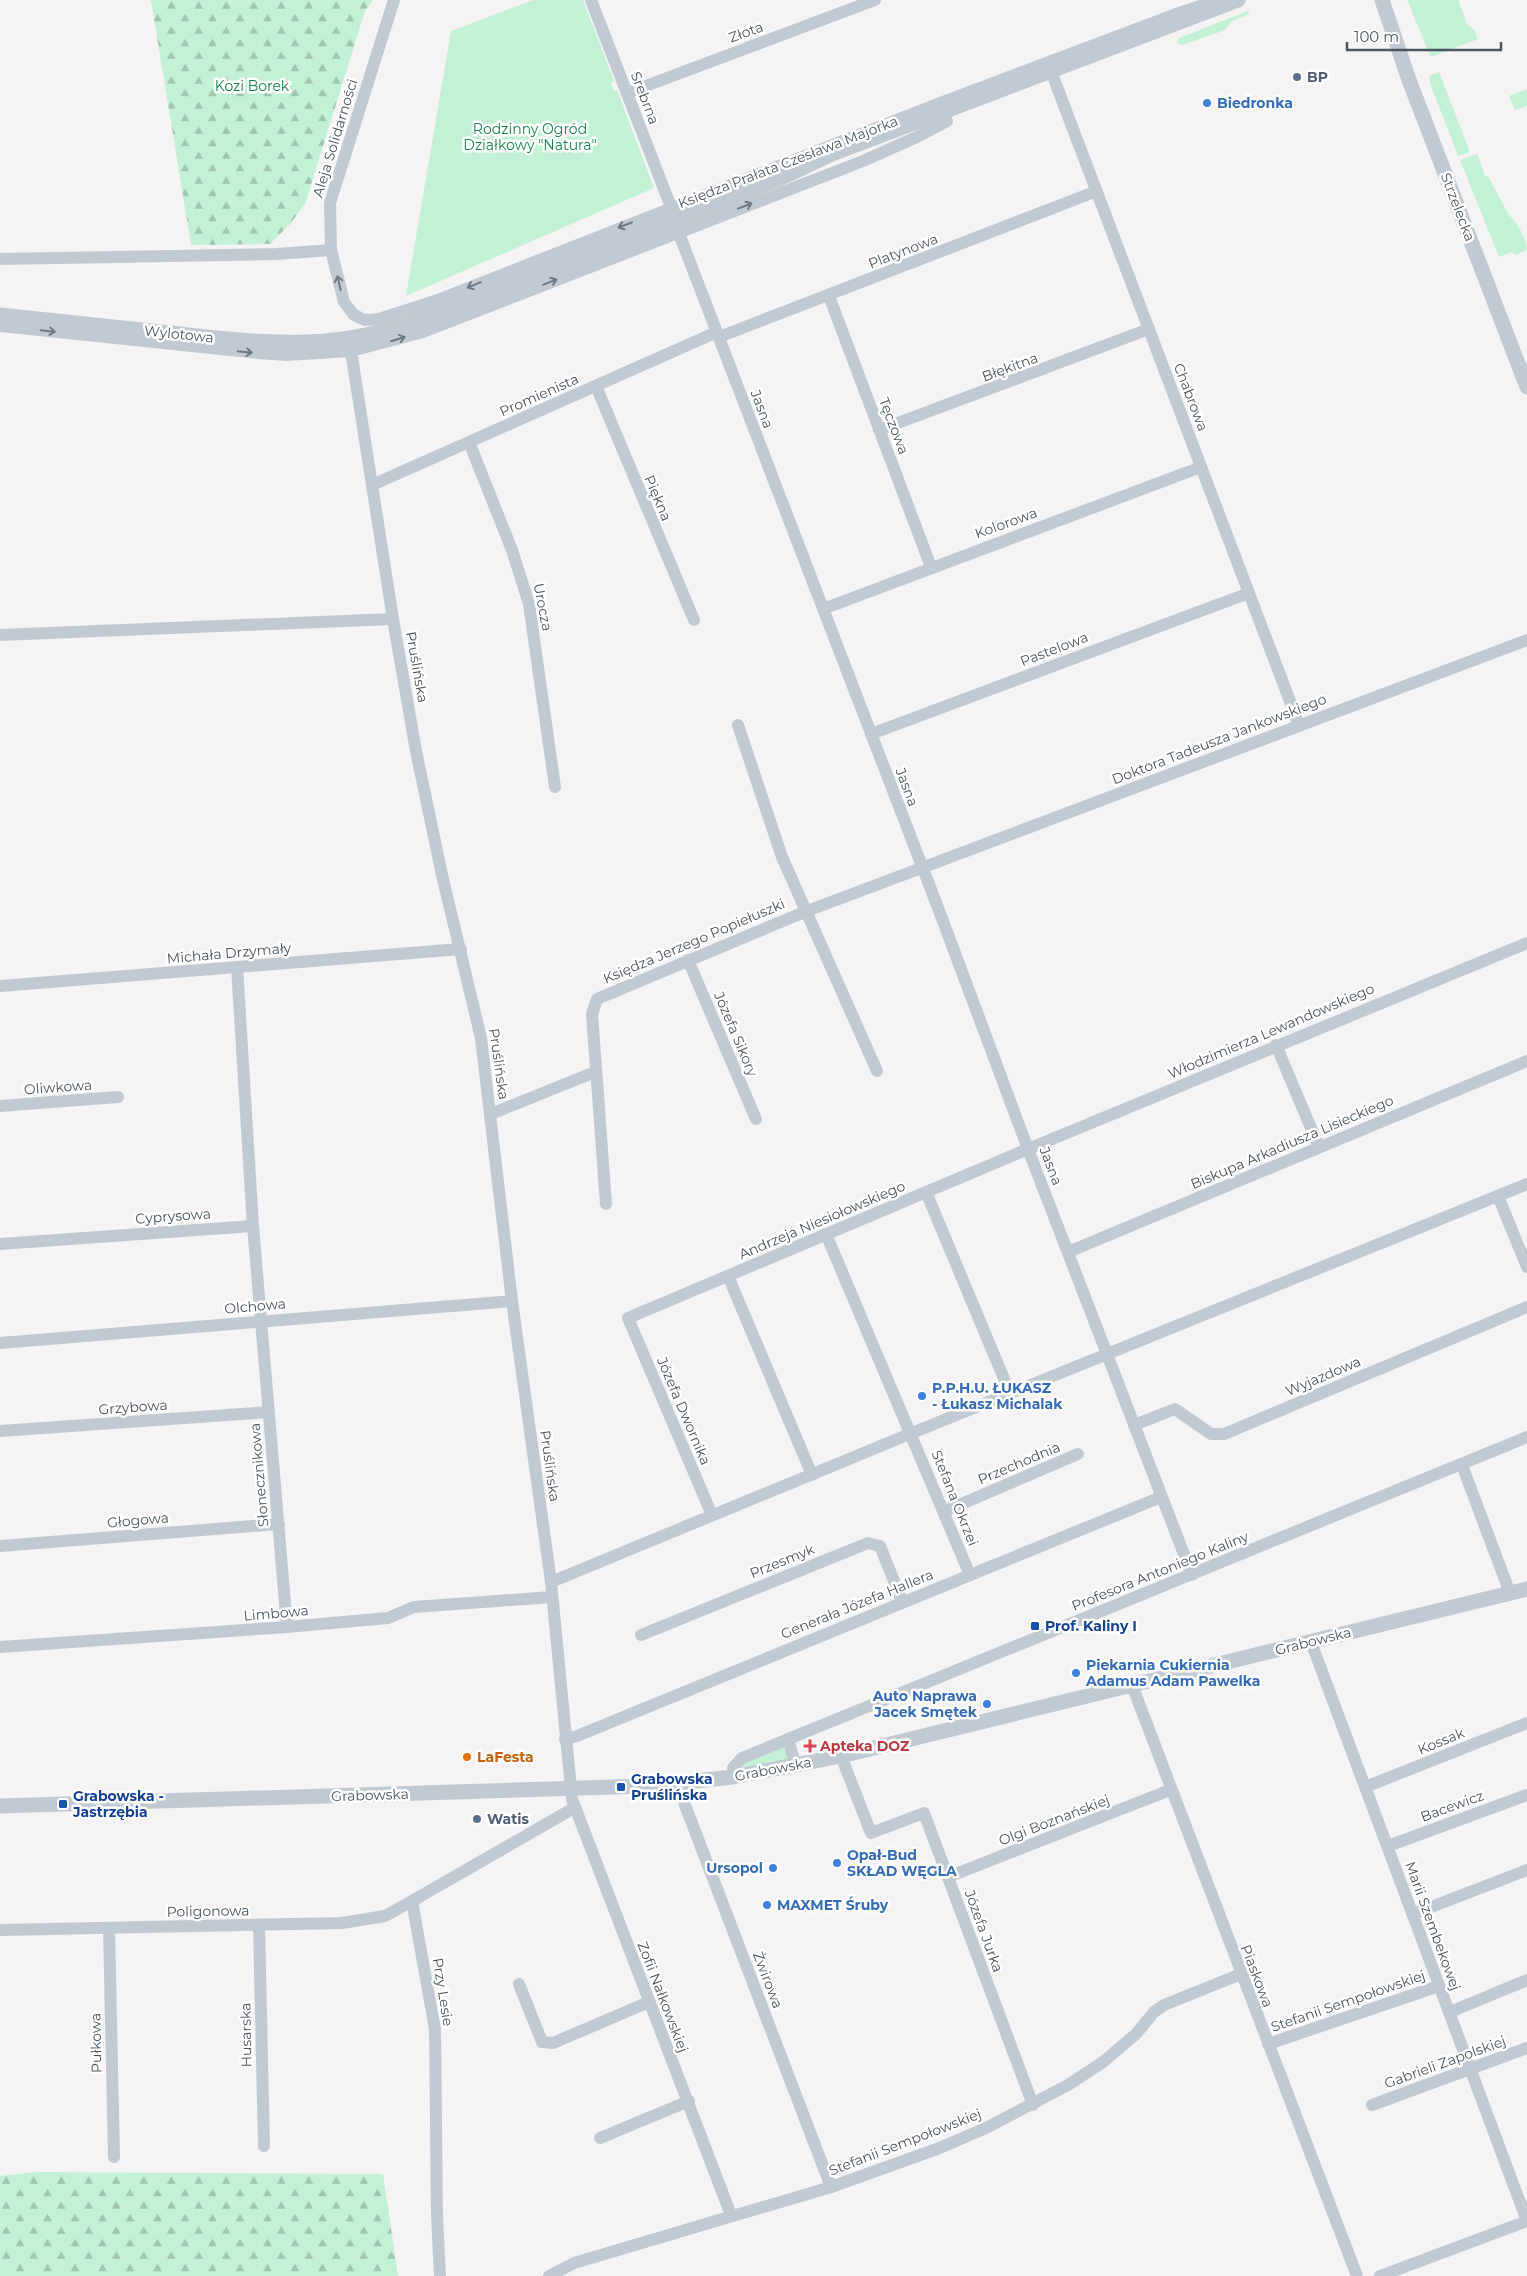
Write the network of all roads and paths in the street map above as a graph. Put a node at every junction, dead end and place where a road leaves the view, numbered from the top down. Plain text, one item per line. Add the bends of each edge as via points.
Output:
1 (394, 0) edge
2 (591, 0) edge
3 (875, 0) edge
4 (1223, 0) edge
5 (1239, 0) edge
6 (1374, 0) edge
7 (1382, 0) edge
8 (1390, 26) junction
9 (1054, 79) junction
10 (627, 93) junction
11 (947, 120) junction
12 (779, 179) junction
13 (1097, 191) junction
14 (671, 208) junction
15 (678, 231) junction
16 (331, 250) junction
17 (0, 258) edge
18 (828, 296) junction
19 (353, 314) joint
20 (0, 315) edge
21 (0, 326) edge
22 (1149, 330) junction
23 (718, 334) junction
24 (358, 338) joint
25 (351, 352) junction
26 (1523, 362) edge
27 (596, 386) junction
28 (1527, 387) edge
29 (880, 430) junction
30 (468, 442) junction
31 (1201, 467) junction
32 (372, 485) junction
33 (931, 567) junction
34 (1249, 592) junction
35 (823, 610) junction
36 (393, 619) junction
37 (694, 620) dead end
38 (0, 635) edge
39 (1527, 640) edge
40 (738, 725) dead end
41 (1299, 725) junction
42 (871, 734) junction
43 (555, 787) dead end
44 (922, 867) junction
45 (806, 911) junction
46 (1527, 943) edge
47 (461, 949) junction
48 (688, 960) junction
49 (237, 967) junction
50 (0, 986) edge
51 (1276, 1045) junction
52 (1527, 1060) edge
53 (877, 1071) dead end
54 (595, 1072) junction
55 (118, 1097) dead end
56 (0, 1106) edge
57 (491, 1114) junction
58 (756, 1119) dead end
59 (1319, 1147) junction
60 (1028, 1149) junction
61 (1527, 1184) edge
62 (926, 1192) junction
63 (1498, 1196) junction
64 (606, 1204) dead end
65 (252, 1226) junction
66 (826, 1234) junction
67 (0, 1244) edge
68 (1068, 1252) junction
69 (1527, 1267) edge
70 (728, 1276) junction
71 (512, 1301) junction
72 (1527, 1307) edge
73 (628, 1318) joint
74 (261, 1321) junction
75 (0, 1343) edge
76 (1107, 1355) junction
77 (1010, 1393) junction
78 (269, 1412) junction
79 (1134, 1425) junction
80 (0, 1431) edge
81 (912, 1433) junction
82 (1527, 1437) edge
83 (1078, 1454) dead end
84 (1462, 1465) junction
85 (812, 1475) junction
86 (1161, 1497) junction
87 (944, 1511) junction
88 (712, 1515) junction
89 (279, 1524) junction
90 (0, 1546) edge
91 (970, 1575) junction
92 (1192, 1576) junction
93 (551, 1582) junction
94 (1527, 1589) edge
95 (1510, 1593) junction
96 (552, 1597) junction
97 (902, 1602) junction
98 (287, 1628) junction
99 (641, 1635) dead end
100 (1312, 1642) junction
101 (0, 1647) edge
102 (1132, 1685) junction
103 (1527, 1723) edge
104 (565, 1739) junction
105 (788, 1739) junction
106 (841, 1756) junction
107 (796, 1766) junction
108 (733, 1777) junction
109 (679, 1784) junction
110 (1365, 1787) junction
111 (570, 1788) junction
112 (1170, 1790) junction
113 (1527, 1795) edge
114 (0, 1806) edge
115 (574, 1808) junction
116 (1388, 1846) junction
117 (1527, 1870) edge
118 (948, 1877) junction
119 (412, 1901) junction
120 (1413, 1914) junction
121 (259, 1924) junction
122 (109, 1928) junction
123 (0, 1930) edge
124 (1241, 1974) junction
125 (1527, 1980) edge
126 (519, 1984) dead end
127 (1439, 1986) junction
128 (649, 2002) junction
129 (1450, 2012) junction
130 (1268, 2044) junction
131 (1527, 2048) edge
132 (1471, 2068) junction
133 (689, 2101) junction
134 (1032, 2105) junction
135 (1372, 2105) dead end
136 (600, 2138) dead end
137 (264, 2146) dead end
138 (114, 2157) dead end
139 (831, 2187) junction
140 (731, 2215) junction
141 (1527, 2221) edge
142 (440, 2276) edge
143 (549, 2276) edge
144 (1357, 2276) edge
145 (1380, 2276) edge

1 - 16 street, Aleja Solidarności via 330,202
2 - 10 street, Srebrna
3 - 10 street, Złota
4 - 14 street, Księdza Prałata Czesława Majorka via 1176,14
5 - 9 street, Księdza Prałata Czesława Majorka via 1210,20
5 - 12 street, Księdza Prałata Czesława Majorka via 832,154
6 - 8 street, Strzelecka
7 - 8 street, Strzelecka
8 - 26 street, Strzelecka
9 - 11 street, Księdza Prałata Czesława Majorka
9 - 13 street, Chabrowa
10 - 14 street, Srebrna
11 - 12 street, Księdza Prałata Czesława Majorka
15 -> 11 street, Księdza Prałata Czesława Majorka via 890,150
12 - 24 street, Księdza Prałata Czesława Majorka via 413,322
13 - 18 street, Platynowa
13 - 22 street, Chabrowa
14 -> 19 street, Księdza Prałata Czesława Majorka via 399,314 371,320
15 - 23 street, Jasna
25 -> 15 street, Księdza Prałata Czesława Majorka via 423,332
16 - 17 street via 277,254
19 -> 16 street, Aleja Solidarności via 344,302
18 - 23 street, Platynowa
18 - 29 street, Tęczowa
20 - 24 street, Wylotowa via 263,343
21 -> 25 street, Wylotowa via 259,353
22 - 29 street, Błękitna
22 - 31 street, Chabrowa
23 - 27 street, Promienista
23 - 35 street, Jasna
25 - 32 street, Pruślińska
26 - 28 street, Strzelecka
27 - 30 street, Promienista
27 - 37 street, Piękna
29 - 33 street, Tęczowa
30 - 32 street, Promienista
30 - 43 street, Urocza via 512,550 529,604
31 - 33 street, Kolorowa
31 - 34 street, Chabrowa
32 - 36 street, Pruślińska
33 - 35 street, Kolorowa
34 - 41 street, Chabrowa
34 - 42 street, Pastelowa
35 - 42 street, Jasna
36 - 38 street
36 - 47 street, Pruślińska via 428,810
39 - 41 street, Doktora Tadeusza Jankowskiego
40 - 45 street via 771,828
41 - 44 street, Doktora Tadeusza Jankowskiego
42 - 44 street, Jasna
44 - 45 street, Księdza Jerzego Popiełuszki
44 - 60 street, Jasna
45 - 48 street, Księdza Jerzego Popiełuszki
45 - 53 street
46 - 51 street, Włodzimierza Lewandowskiego
47 - 49 street, Michała Drzymały
47 - 57 street, Pruślińska via 480,1038
48 - 54 street, Księdza Jerzego Popiełuszki via 596,999 592,1014
48 - 58 street, Józefa Sikory
49 - 50 street, Michała Drzymały
49 - 65 street
51 - 59 street
51 - 60 street, Włodzimierza Lewandowskiego
52 - 59 street, Biskupa Arkadiusza Lisieckiego
54 - 57 street
54 - 64 street
55 - 56 street, Oliwkowa
57 - 71 street, Pruślińska
59 - 68 street, Biskupa Arkadiusza Lisieckiego
60 - 62 street, Andrzeja Niesiołowskiego
60 - 68 street, Jasna
61 - 63 street
62 - 66 street, Andrzeja Niesiołowskiego
62 - 77 street
63 - 69 street
63 - 76 street
65 - 67 street, Cyprysowa
65 - 74 street
66 - 70 street, Andrzeja Niesiołowskiego
66 - 81 street, Stefana Okrzei
68 - 76 street, Jasna
70 - 73 street, Andrzeja Niesiołowskiego
70 - 85 street
71 - 74 street, Olchowa
71 - 93 street, Pruślińska
72 - 79 street, Wyjazdowa via 1224,1434 1211,1434 1176,1409
73 - 88 street, Józefa Dwornika
74 - 75 street, Olchowa
74 - 78 street, Słonecznikowa
76 - 77 street
76 - 79 street, Jasna
77 - 81 street
78 - 80 street, Grzybowa
78 - 89 street, Słonecznikowa
79 - 86 street, Jasna
81 - 85 street
81 - 87 street, Stefana Okrzei
82 - 84 street, Profesora Antoniego Kaliny
83 - 87 street, Przechodnia
84 - 92 street, Profesora Antoniego Kaliny
84 - 95 street
85 - 88 street
86 - 91 street, Generała Józefa Hallera
86 - 92 street, Jasna
87 - 91 street, Stefana Okrzei
88 - 93 street
89 - 90 street, Głogowa
89 - 98 street, Słonecznikowa
91 - 97 street, Generała Józefa Hallera
92 - 105 street, Profesora Antoniego Kaliny
93 - 96 street, Pruślińska
94 - 95 street, Grabowska
95 - 100 street, Grabowska
96 - 98 street, Limbowa via 414,1606 388,1618
96 - 104 street, Pruślińska
97 - 99 street, Przesmyk via 880,1546 868,1543
97 - 104 street, Generała Józefa Hallera
98 - 101 street, Limbowa
100 - 102 street, Grabowska
100 - 110 street, Marii Szembekowej
102 - 106 street, Grabowska
102 - 112 street, Piaskowa
103 - 110 street, Kossak
104 - 111 street, Pruślińska
105 - 107 street
105 - 108 street, Profesora Antoniego Kaliny via 742,1758 734,1768
106 - 107 street, Grabowska
106 - 118 street, Józefa Jurka via 871,1833 924,1813
107 - 108 street, Grabowska
108 - 109 street, Grabowska
109 - 111 street, Grabowska
109 - 139 street, Żwirowa
110 - 116 street, Marii Szembekowej
111 - 114 street, Grabowska
111 - 115 street, Zofii Nałkowskiej
112 - 118 street, Olgi Boznańskiej
112 - 124 street, Piaskowa
113 - 116 street, Bacewicz
115 - 119 street
115 - 128 street, Zofii Nałkowskiej
116 - 120 street, Marii Szembekowej
117 - 120 street
118 - 134 street, Józefa Jurka
119 - 121 street, Poligonowa via 385,1916 359,1920
119 - 142 street, Przy Lesie via 435,2029
120 - 127 street, Marii Szembekowej
121 - 122 street, Poligonowa
121 - 137 street, Husarska
122 - 123 street, Poligonowa
122 - 138 street, Pułkowa
124 - 130 street, Piaskowa
124 - 134 street, Stefanii Sempołowskiej via 1164,2005 1103,2062
125 - 129 street
126 - 128 street via 542,2042 547,2044
127 - 129 street, Marii Szembekowej
127 - 130 street, Stefanii Sempołowskiej
128 - 133 street, Zofii Nałkowskiej
129 - 132 street, Marii Szembekowej
130 - 144 street, Piaskowa
131 - 132 street, Gabrieli Zapolskiej
132 - 135 street, Gabrieli Zapolskiej
132 - 141 street, Marii Szembekowej
133 - 136 street
133 - 140 street, Zofii Nałkowskiej
134 - 139 street, Stefanii Sempołowskiej via 937,2149
139 - 140 street, Stefanii Sempołowskiej
140 - 143 street, Stefanii Sempołowskiej via 574,2263
141 - 145 street

